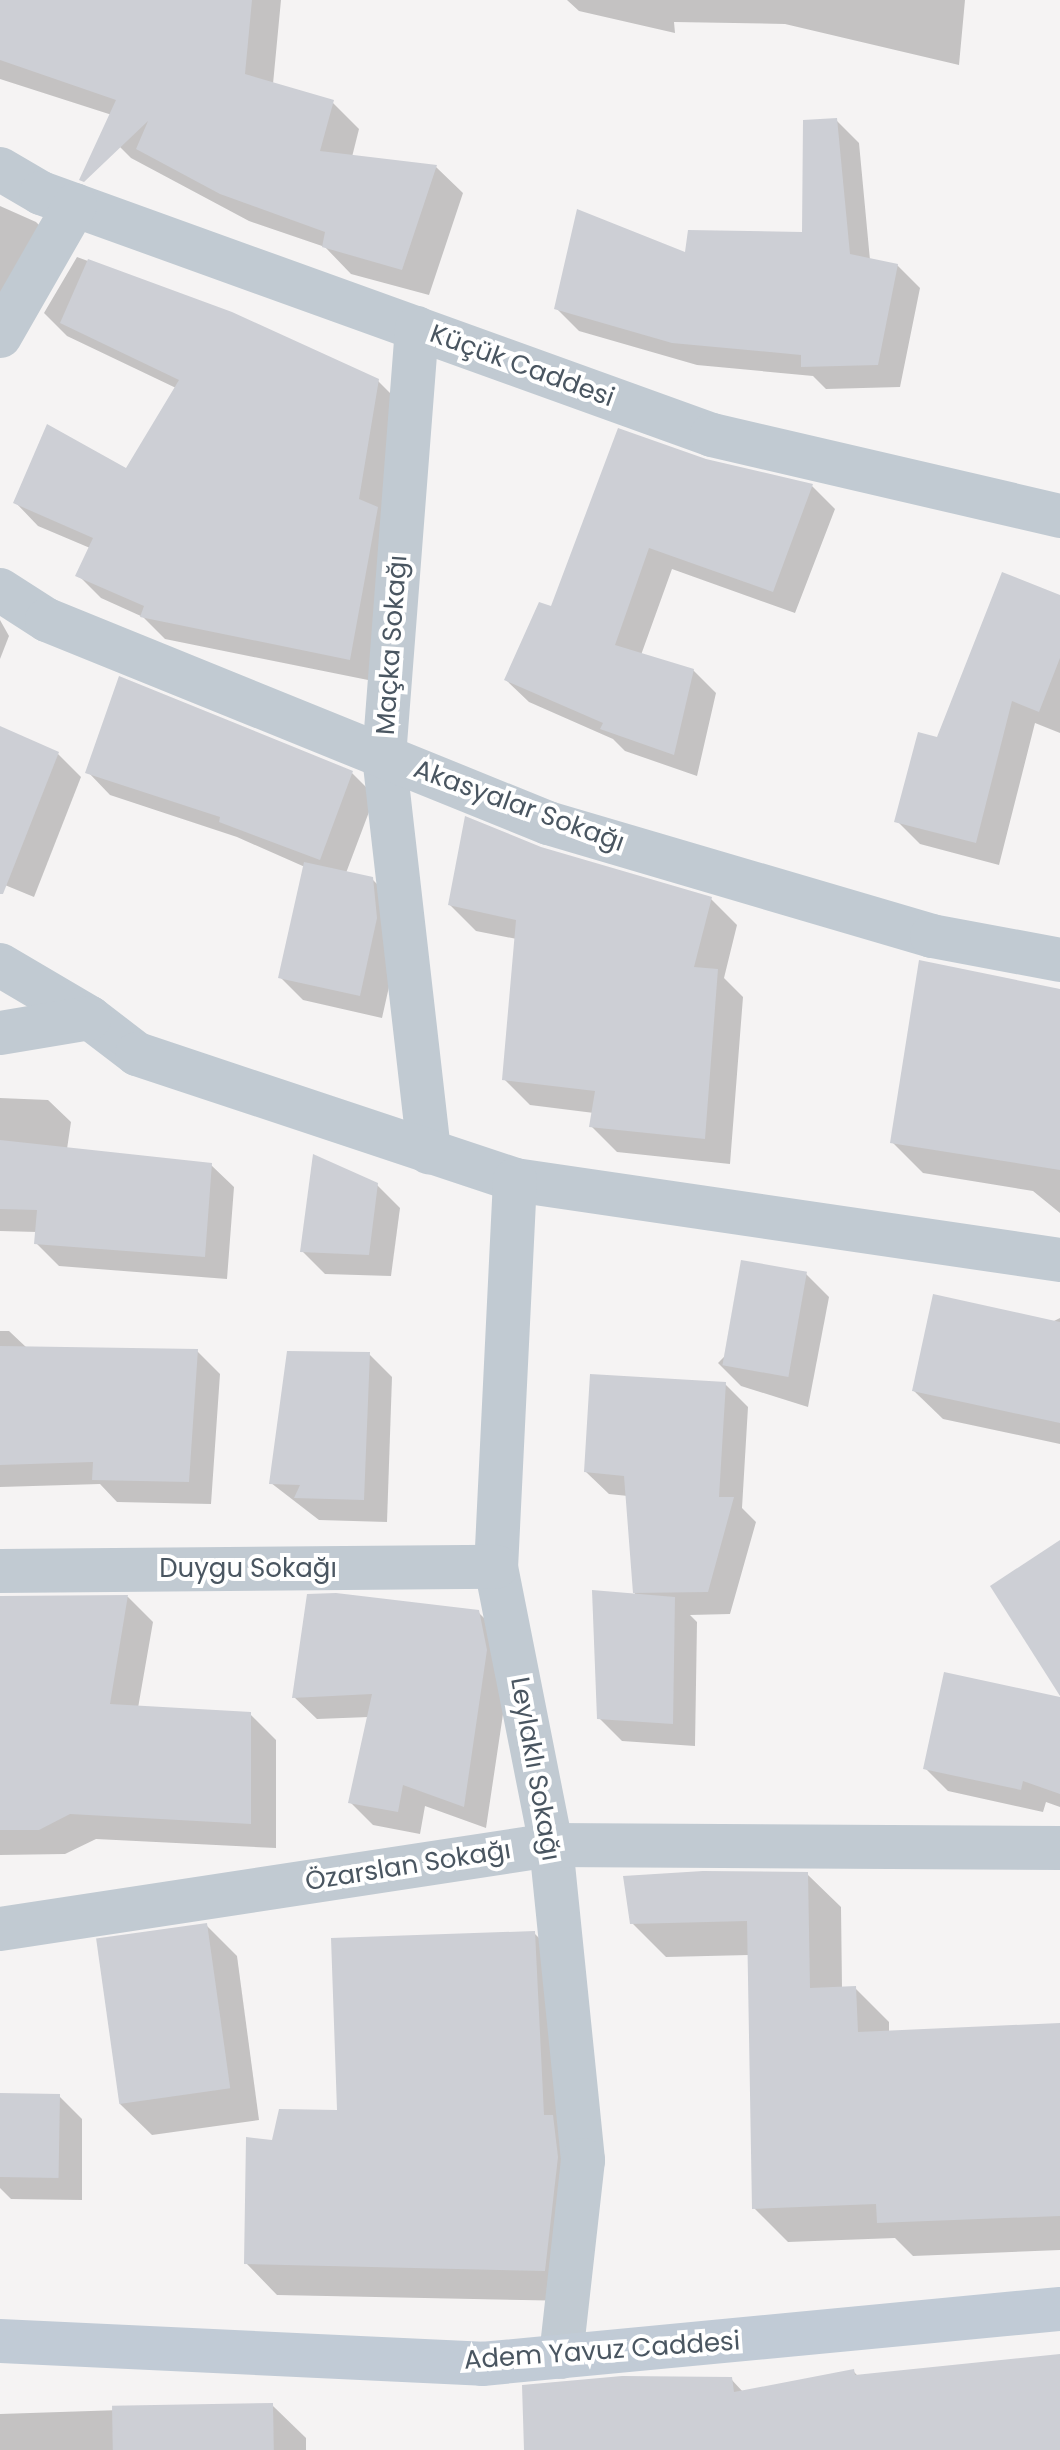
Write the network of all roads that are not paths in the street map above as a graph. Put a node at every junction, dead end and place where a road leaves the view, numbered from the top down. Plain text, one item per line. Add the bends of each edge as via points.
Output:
1 (0, 169) edge
2 (75, 205) junction
3 (417, 328) junction
4 (0, 336) edge
5 (1060, 516) edge
6 (0, 590) edge
7 (384, 756) junction
8 (1060, 960) edge
9 (0, 965) edge
10 (90, 1018) junction
11 (0, 1033) edge
12 (429, 1152) junction
13 (515, 1180) junction
14 (1060, 1260) edge
15 (496, 1567) junction
16 (0, 1571) edge
17 (551, 1845) junction
18 (1060, 1848) edge
19 (0, 1929) edge
20 (1060, 2309) edge
21 (0, 2341) edge
22 (561, 2357) junction

1 - 2 street, Küçük Caddesi
2 - 3 street, Küçük Caddesi
2 - 4 street
3 - 5 street, Küçük Caddesi via 712,435
3 - 7 street, Maçka Sokağı
6 - 7 street, Akasyalar Sokağı via 47,620
7 - 8 street, Akasyalar Sokağı via 548,823 932,936
7 - 12 street, Maçka Sokağı
9 - 10 street
10 - 11 street
10 - 12 street via 137,1054
12 - 13 street
13 - 14 street
13 - 15 street, Leylaklı Sokağı
15 - 16 street, Duygu Sokağı
15 - 17 street, Leylaklı Sokağı
17 - 18 street, Özarslan Sokağı
17 - 19 street, Özarslan Sokağı
17 - 22 street, Leylaklı Sokağı via 583,2160
20 - 22 main road, Adem Yavuz Caddesi
21 - 22 main road, Adem Yavuz Caddesi via 482,2364

